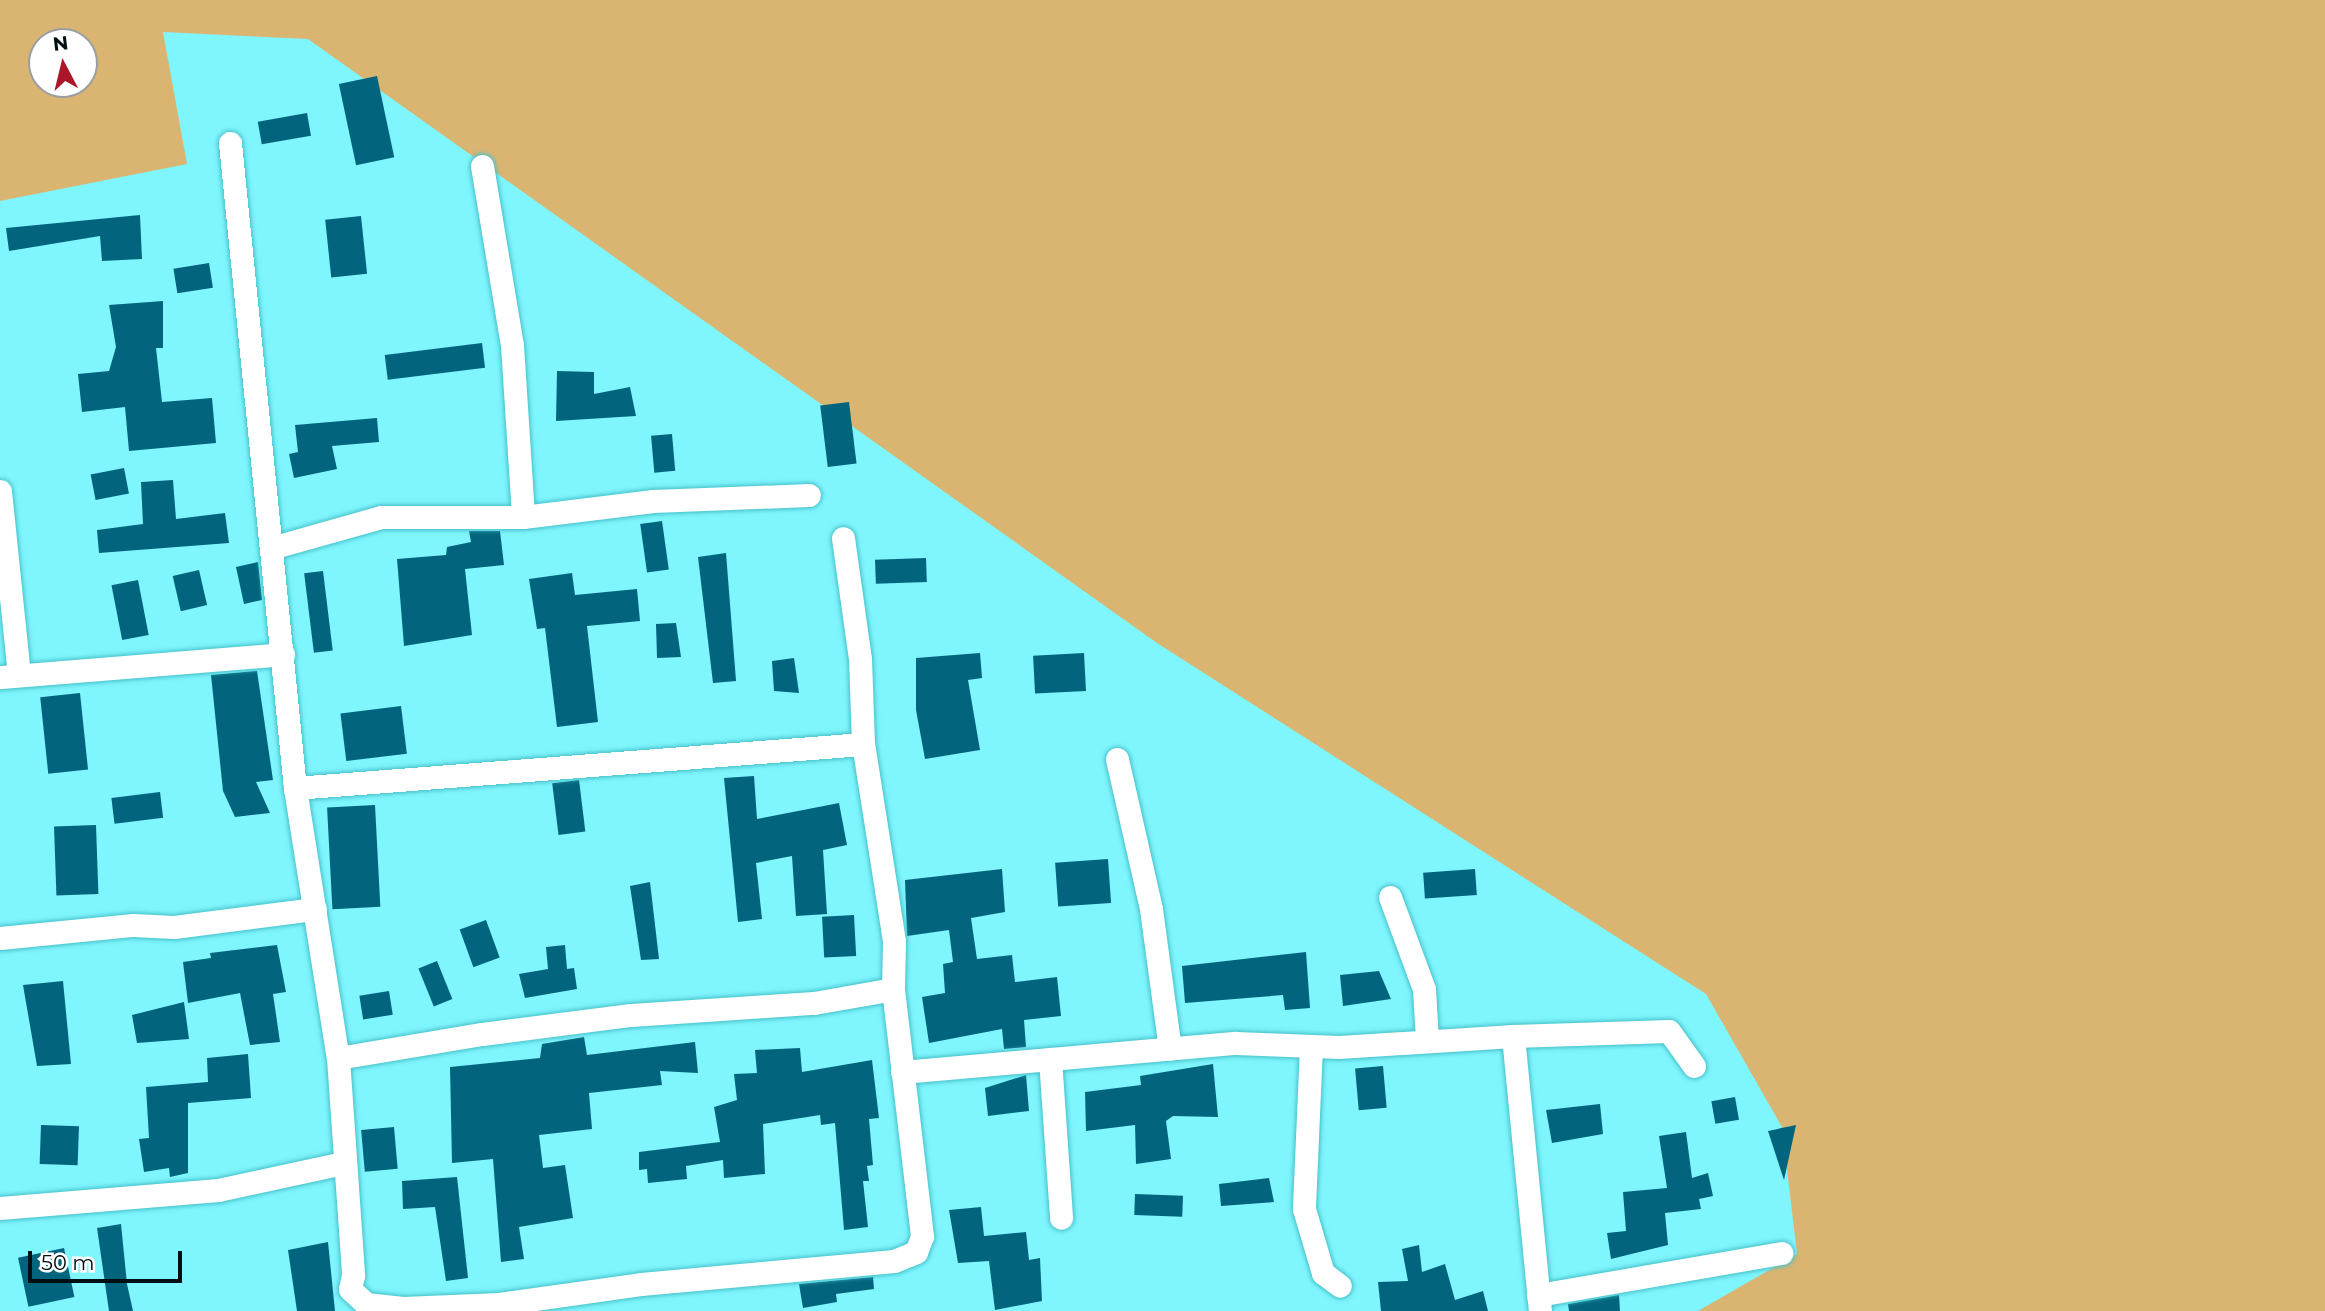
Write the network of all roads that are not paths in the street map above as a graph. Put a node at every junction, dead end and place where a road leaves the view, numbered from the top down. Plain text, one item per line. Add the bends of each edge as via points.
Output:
1 (230, 143) dead end
2 (482, 166) dead end
3 (0, 491) edge
4 (809, 495) dead end
5 (523, 517) junction
6 (843, 538) dead end
7 (271, 548) junction
8 (283, 654) junction
9 (10, 676) edge
10 (863, 744) junction
11 (1117, 759) dead end
12 (295, 788) junction
13 (1390, 897) dead end
14 (315, 909) junction
15 (0, 938) edge
16 (892, 989) junction
17 (1513, 1036) junction
18 (1427, 1040) junction
19 (1311, 1046) junction
20 (1170, 1049) junction
21 (338, 1058) junction
22 (1049, 1059) junction
23 (1694, 1066) dead end
24 (902, 1072) junction
25 (343, 1163) junction
26 (0, 1208) edge
27 (1061, 1218) dead end
28 (1780, 1253) dead end
29 (1340, 1286) dead end
30 (1539, 1303) edge

1 - 7 street
2 - 5 street via 512,345
3 - 9 street
4 - 5 street via 653,501
5 - 7 street via 381,517
6 - 10 street via 862,684
7 - 8 street
8 - 9 street
8 - 12 street
10 - 12 street
10 - 16 street via 894,941
11 - 20 street via 1151,909
12 - 14 street
13 - 18 street via 1424,989
14 - 15 street via 174,927 133,925
14 - 21 street
16 - 21 street via 814,1003 631,1015
16 - 24 street
17 - 18 street
17 - 23 street via 1669,1031
17 - 30 street
18 - 19 street
19 - 20 street via 1236,1043
19 - 29 street via 1304,1209 1323,1273
20 - 22 street
21 - 25 street
22 - 24 street
22 - 27 street
24 - 25 street via 922,1237 916,1252 894,1261 641,1284 499,1304 366,1304 349,1289 353,1275
25 - 26 street via 218,1190
28 - 30 street

